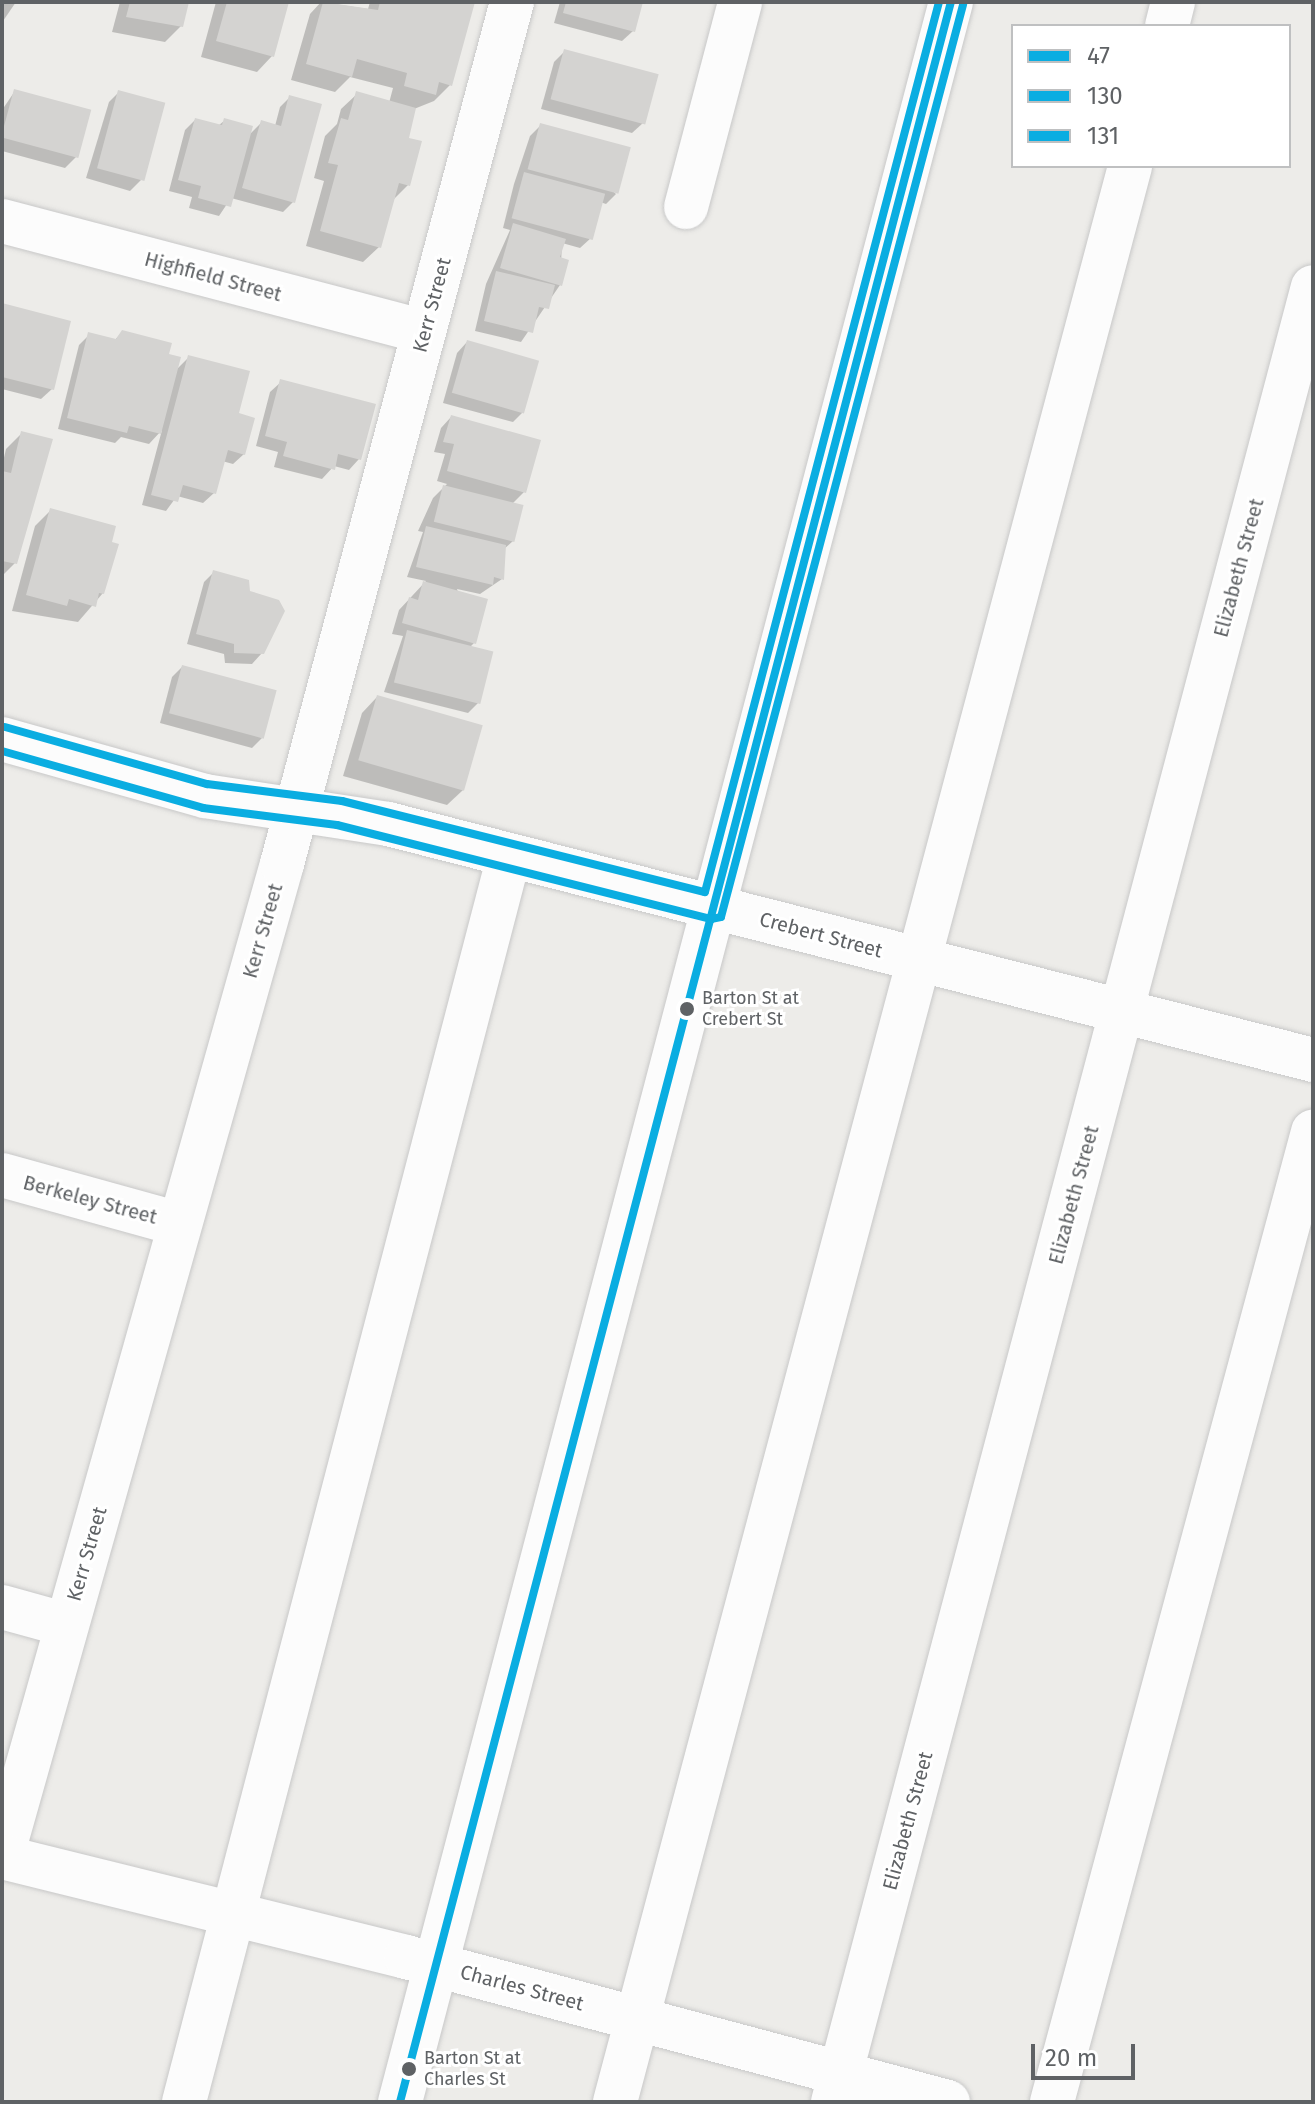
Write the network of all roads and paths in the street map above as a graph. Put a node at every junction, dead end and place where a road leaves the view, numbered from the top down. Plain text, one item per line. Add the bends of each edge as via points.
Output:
1 (512, 2) edge
2 (740, 2) edge
3 (951, 2) edge
4 (1173, 2) edge
5 (1168, 24) edge
6 (1129, 168) edge
7 (686, 207) dead end
8 (2, 221) edge
9 (1313, 287) edge
10 (424, 332) junction
11 (2, 739) edge
12 (296, 809) junction
13 (509, 856) junction
14 (714, 907) junction
15 (918, 960) junction
16 (1123, 1012) junction
17 (1313, 1060) edge
18 (1313, 1132) edge
19 (2, 1175) edge
20 (179, 1224) junction
21 (2, 1607) edge
22 (67, 1625) junction
23 (2, 1856) edge
24 (234, 1915) junction
25 (436, 1965) junction
26 (637, 2019) junction
27 (837, 2087) edge
28 (184, 2102) edge
29 (400, 2102) edge
30 (615, 2102) edge
31 (948, 2102) edge
32 (1052, 2102) edge

1 - 10 street, Kerr Street
2 - 7 street
3 - 14 street
4 - 5 street
6 - 15 street
8 - 10 street, Highfield Street
9 - 16 street, Elizabeth Street
10 - 12 street, Kerr Street
11 - 12 street, Crebert Street via 205,796
12 - 13 street, Crebert Street via 339,813
12 - 20 street, Kerr Street
13 - 14 street, Crebert Street
13 - 24 street
14 - 15 street, Crebert Street
14 - 25 street
15 - 16 street, Crebert Street
15 - 26 street
16 - 17 street, Crebert Street
16 - 27 street, Elizabeth Street
18 - 32 street
19 - 20 street, Berkeley Street
20 - 22 street, Kerr Street
21 - 22 street
22 - 23 street, Kerr Street
23 - 24 street, Charles Street
24 - 25 street, Charles Street
24 - 28 street
25 - 26 street, Charles Street
25 - 29 street
26 - 27 street, Charles Street
26 - 30 street
27 - 31 street, Charles Street

